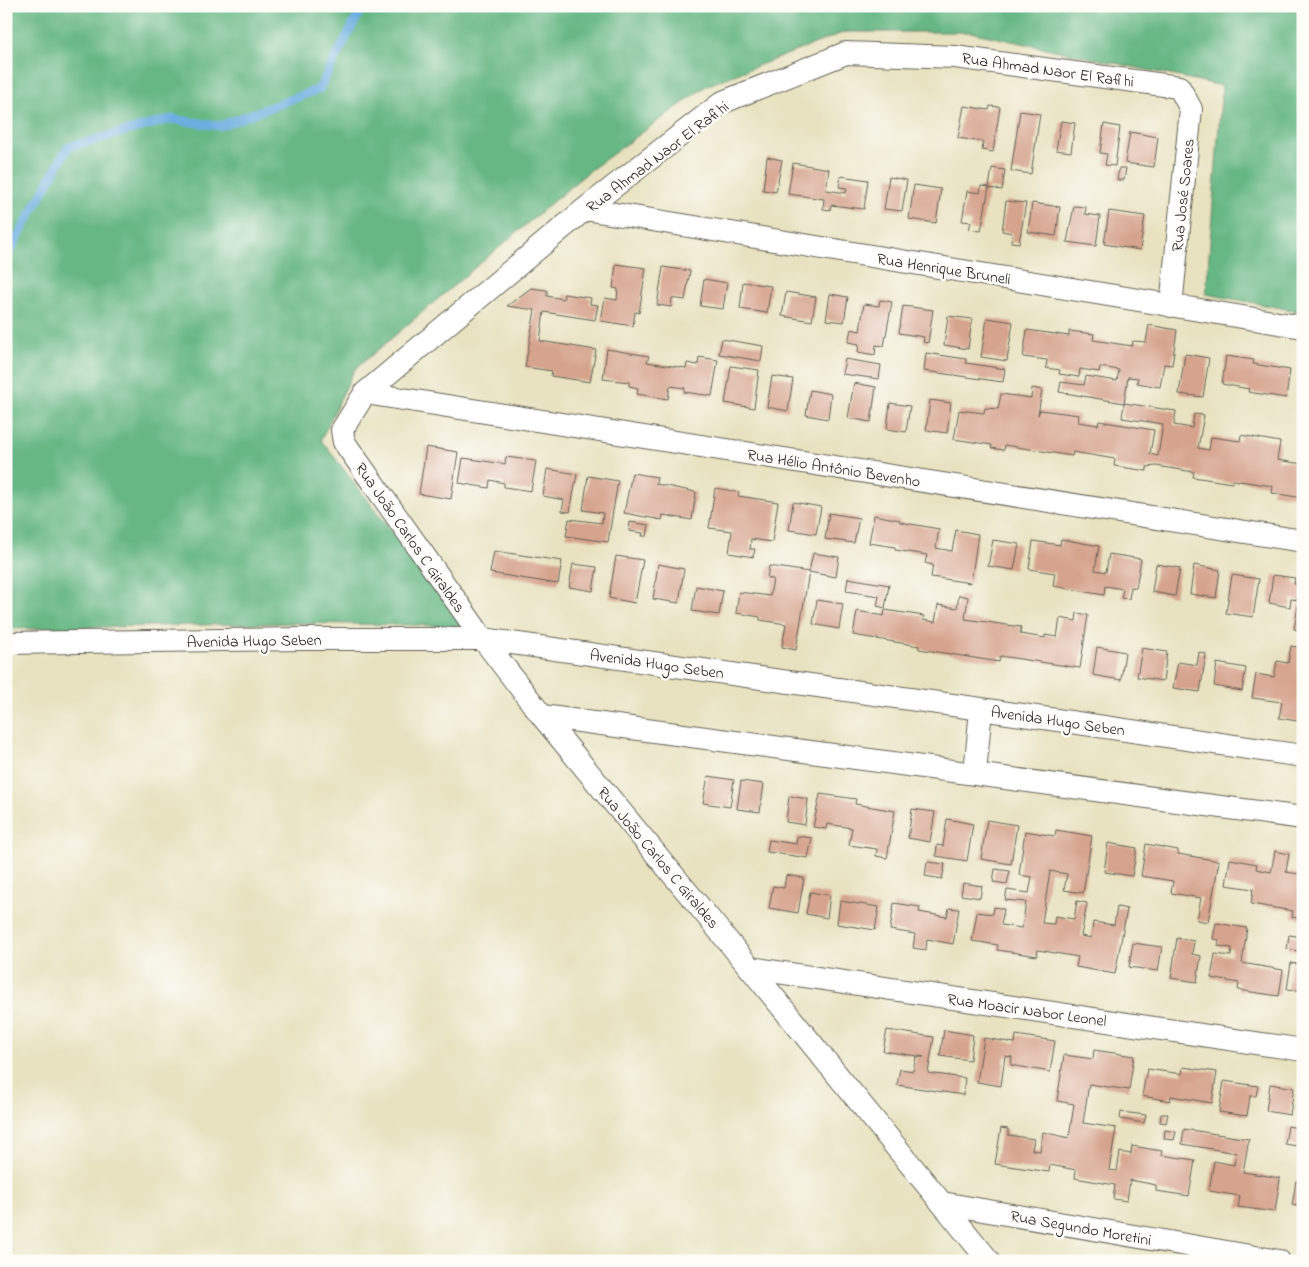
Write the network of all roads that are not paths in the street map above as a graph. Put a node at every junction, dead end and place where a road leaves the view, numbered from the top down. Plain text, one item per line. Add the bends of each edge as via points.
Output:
1 (1180, 87) joint
2 (585, 209) junction
3 (1171, 306) junction
4 (1303, 327) edge
5 (365, 393) junction
6 (344, 442) joint
7 (1303, 542) edge
8 (483, 639) junction
9 (6, 643) edge
10 (981, 708) junction
11 (542, 716) junction
12 (1303, 756) edge
13 (975, 773) junction
14 (1303, 818) edge
15 (750, 968) junction
16 (1303, 1050) edge
17 (942, 1203) junction
18 (989, 1261) edge
19 (1279, 1261) edge

1 - 2 street, Rua Ahmad Naor El Rafihi via 955,57 846,53 723,102
1 - 3 street, Rua José Soares via 1191,109
2 - 3 street, Rua Henrique Bruneli
2 - 5 street, Rua Ahmad Naor El Rafihi
3 - 4 street, Rua Henrique Bruneli
5 - 6 street, Rua Ahmad Naor El Rafihi via 342,430
5 - 7 street, Rua Hélio Antônio Bevenho
6 - 8 street, Rua João Carlos C Giraldes
8 - 9 street, Avenida Hugo Seben
8 - 10 street, Avenida Hugo Seben
8 - 11 street, Rua João Carlos C Giraldes
10 - 12 street, Avenida Hugo Seben
10 - 13 street
11 - 13 street
11 - 15 street, Rua João Carlos C Giraldes
13 - 14 street
15 - 16 street, Rua Moacir Nabor Leonel
15 - 17 street, Rua João Carlos C Giraldes
17 - 18 street, Rua João Carlos C Giraldes
17 - 19 street, Rua Segundo Moretini

